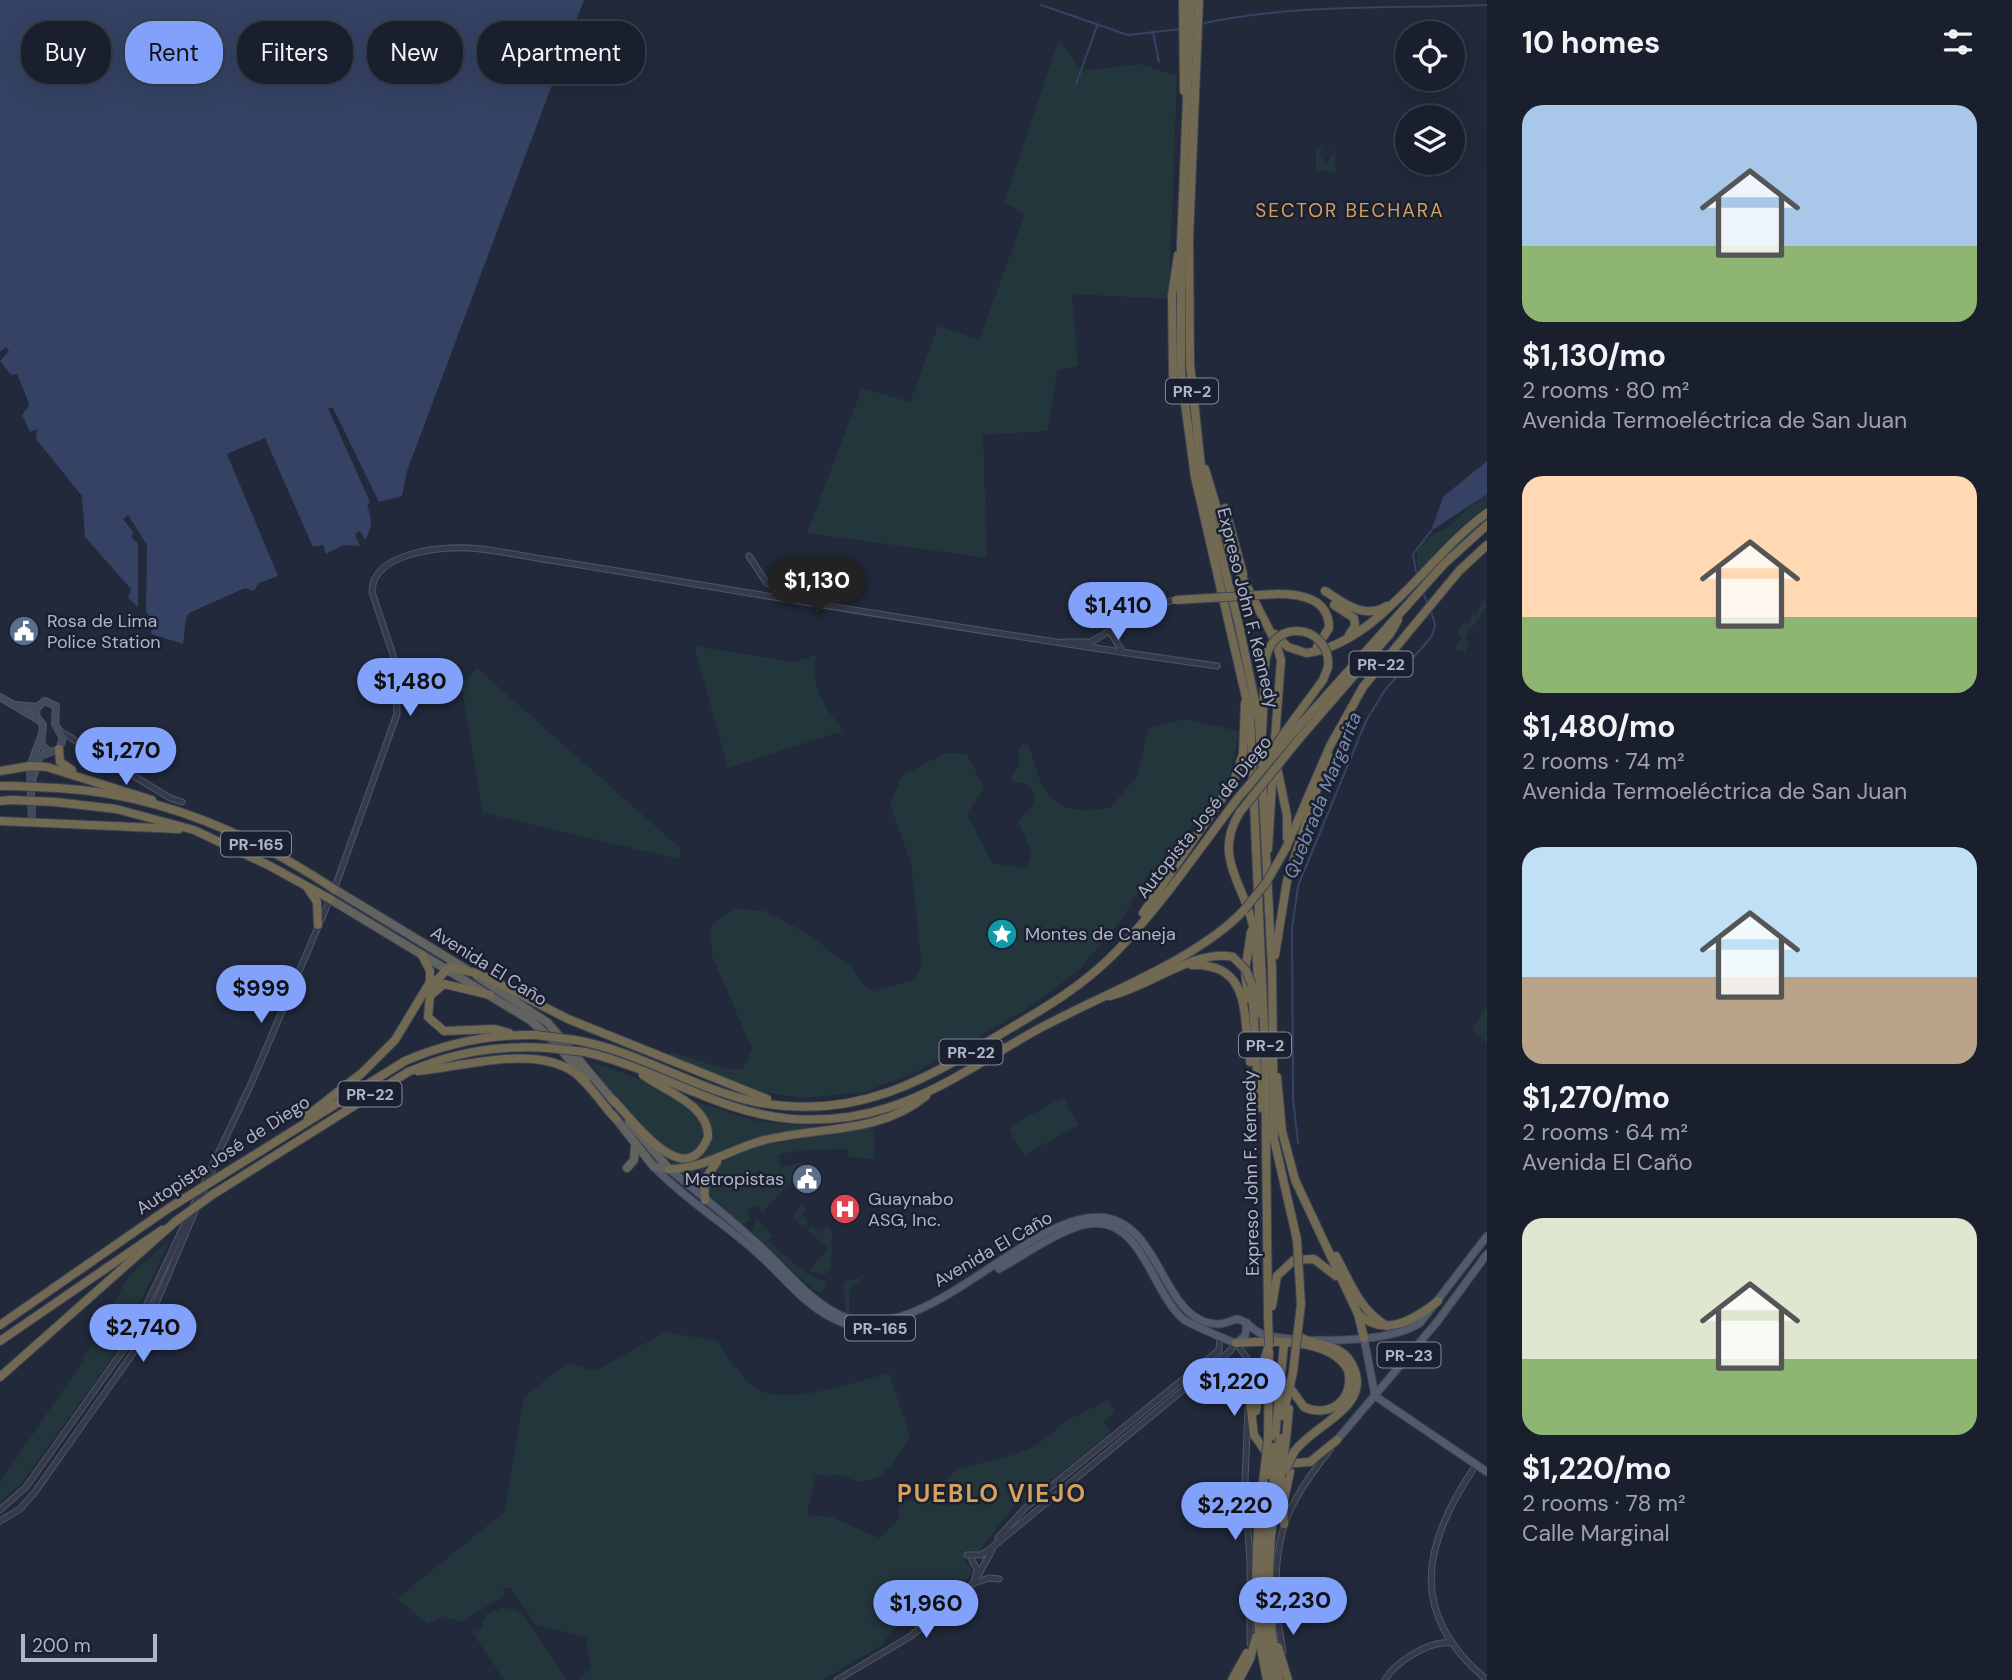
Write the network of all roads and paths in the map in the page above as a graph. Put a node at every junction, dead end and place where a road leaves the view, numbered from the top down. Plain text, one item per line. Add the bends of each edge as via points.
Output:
1 (1183, 0) edge
2 (1191, 0) edge
3 (1199, 0) edge
4 (1191, 16) junction
5 (1190, 36) junction
6 (1181, 245) junction
7 (1173, 374) dead end
8 (1198, 458) junction
9 (1225, 508) dead end
10 (1487, 513) edge
11 (1487, 526) edge
12 (1487, 545) edge
13 (749, 556) dead end
14 (1245, 584) junction
15 (1405, 592) junction
16 (793, 600) junction
17 (1176, 600) joint
18 (1267, 625) junction
19 (1110, 632) junction
20 (1348, 637) junction
21 (1053, 641) junction
22 (1294, 650) junction
23 (1123, 652) junction
24 (1217, 666) dead end
25 (1245, 687) junction
26 (0, 697) edge
27 (14, 705) junction
28 (37, 707) junction
29 (38, 720) junction
30 (57, 729) junction
31 (1293, 734) junction
32 (41, 737) junction
33 (1260, 739) junction
34 (83, 744) junction
35 (1330, 746) junction
36 (61, 747) junction
37 (49, 752) junction
38 (1273, 752) junction
39 (33, 766) junction
40 (0, 771) edge
41 (97, 781) junction
42 (0, 786) edge
43 (0, 801) edge
44 (182, 802) dead end
45 (174, 809) junction
46 (0, 821) edge
47 (32, 821) junction
48 (194, 831) junction
49 (1286, 848) junction
50 (1266, 854) junction
51 (305, 885) junction
52 (334, 889) junction
53 (330, 899) junction
54 (318, 925) junction
55 (1252, 926) junction
56 (1133, 932) junction
57 (422, 955) junction
58 (1185, 966) junction
59 (1272, 968) junction
60 (446, 969) junction
61 (470, 972) junction
62 (427, 991) junction
63 (490, 995) junction
64 (1100, 998) junction
65 (518, 1035) junction
66 (1273, 1064) junction
67 (635, 1070) junction
68 (408, 1072) junction
69 (933, 1090) junction
70 (612, 1099) junction
71 (780, 1104) junction
72 (616, 1119) junction
73 (1264, 1124) junction
74 (292, 1130) junction
75 (635, 1144) junction
76 (728, 1154) junction
77 (215, 1161) junction
78 (654, 1167) junction
79 (627, 1168) dead end
80 (669, 1169) junction
81 (705, 1200) junction
82 (1310, 1216) junction
83 (176, 1222) junction
84 (1487, 1236) edge
85 (1487, 1254) edge
86 (1350, 1296) junction
87 (1438, 1301) junction
88 (1358, 1314) junction
89 (1268, 1316) junction
90 (1247, 1323) junction
91 (0, 1325) edge
92 (1387, 1326) junction
93 (1219, 1334) junction
94 (1301, 1338) junction
95 (1364, 1338) junction
96 (0, 1341) edge
97 (1236, 1343) junction
98 (1284, 1344) junction
99 (1269, 1345) junction
100 (0, 1377) edge
101 (1291, 1389) junction
102 (1249, 1394) junction
103 (1375, 1396) junction
104 (1277, 1438) junction
105 (1337, 1440) junction
106 (1259, 1444) junction
107 (1294, 1455) junction
108 (1476, 1465) junction
109 (1487, 1472) edge
110 (1272, 1475) junction
111 (0, 1510) edge
112 (0, 1521) edge
113 (1284, 1524) junction
114 (995, 1542) junction
115 (999, 1579) dead end
116 (974, 1583) junction
117 (1276, 1599) joint
118 (1258, 1627) junction
119 (1443, 1631) junction
120 (1436, 1643) junction
121 (1449, 1643) junction
122 (1250, 1644) joint
123 (837, 1680) edge
124 (1232, 1680) edge
125 (1239, 1680) edge
126 (1267, 1680) edge
127 (1273, 1680) edge
128 (1279, 1680) edge
129 (1290, 1680) edge
130 (1385, 1680) edge
131 (1487, 1680) edge

1 - 4 highway
2 - 4 highway, Expreso John F. Kennedy / PR-2
3 - 4 highway, Expreso John F. Kennedy / PR-2
4 - 5 highway, Expreso John F. Kennedy / PR-2
5 - 6 highway, Expreso John F. Kennedy / PR-2
5 - 8 highway, Expreso John F. Kennedy / PR-2 via 1188,318
6 - 7 highway via 1173,285
6 - 25 highway, Expreso John F. Kennedy / PR-2 via 1181,374 1188,437
8 - 14 highway
8 - 33 highway, Expreso John F. Kennedy / PR-2 via 1254,691
9 - 14 highway
10 - 15 highway
11 - 31 highway, Autopista José de Diego / PR-22 via 1432,578
12 - 35 highway, Autopista José de Diego / PR-22 via 1439,594 1363,687
13 - 16 street via 766,582
14 - 18 highway
15 - 20 highway via 1371,624
15 - 20 highway via 1384,609 1367,612 1341,603 1325,591 1332,603 1354,618
16 - 21 street
16 - 52 street via 469,548 436,550 391,562 377,571 372,592 396,664 397,714
17 - 19 street via 1154,604
17 - 22 highway, bridge via 1278,594 1312,599 1329,621 1323,642 1312,650
18 - 22 highway
18 - 38 highway via 1282,667
19 - 21 street via 1091,642
19 - 23 street
20 - 22 highway via 1313,652
21 - 23 street
23 - 24 street
25 - 56 highway via 1242,754 1234,781 1150,900
25 - 73 highway, Expreso John F. Kennedy / PR-2 via 1263,963
26 - 27 main road
27 - 28 main road
27 - 29 main road
28 - 29 main road
28 - 30 main road via 45,701 56,706
29 - 32 main road via 43,726
30 - 34 street
30 - 36 main road via 63,738
31 - 33 highway, bridge via 1328,667 1328,654 1318,640 1295,631 1280,634 1269,644 1264,659
31 - 55 highway, bridge via 1230,833 1229,853
31 - 56 highway, Autopista José de Diego / PR-22, bridge
32 - 37 main road
32 - 39 main road
33 - 50 highway, Expreso John F. Kennedy / PR-2
34 - 36 street via 68,742
34 - 44 street
35 - 49 highway, Autopista José de Diego / PR-22
35 - 59 highway via 1287,881
36 - 37 main road
36 - 41 highway via 64,768
37 - 39 main road
38 - 49 highway via 1287,816
38 - 50 highway via 1271,841
39 - 40 highway
39 - 41 highway
39 - 47 main road
41 - 45 highway
42 - 45 highway, Avenida El Caño / PR-165, bridge via 118,795
43 - 48 highway, Avenida El Caño / PR-165, bridge via 116,809
45 - 52 highway, Avenida El Caño / PR-165 via 261,846
46 - 47 highway
47 - 48 highway
48 - 51 highway, Avenida El Caño / PR-165
49 - 64 highway, Autopista José de Diego / PR-22, bridge via 1266,883 1228,926
50 - 59 highway, Expreso John F. Kennedy / PR-2
51 - 53 highway, Avenida El Caño / PR-165
51 - 54 highway via 317,902
52 - 53 street
52 - 61 highway, Avenida El Caño / PR-165
53 - 54 street
53 - 57 highway, Avenida El Caño / PR-165
54 - 77 street
55 - 58 highway via 1245,971 1251,1062 1238,988 1218,969
55 - 73 highway
56 - 71 highway, Autopista José de Diego / PR-22 via 1093,974 1056,1003 921,1080 837,1106
57 - 60 highway, Avenida El Caño / PR-165
57 - 62 highway via 431,974
58 - 64 highway
58 - 73 highway, bridge via 1210,956 1233,957 1247,970
59 - 66 highway, Expreso John F. Kennedy / PR-2
60 - 61 highway
60 - 62 highway
60 - 63 highway, Avenida El Caño / PR-165
61 - 70 highway, Avenida El Caño / PR-165 via 548,1023
61 - 71 highway via 568,1019
62 - 74 highway via 383,1053
63 - 65 highway via 444,985 430,996 428,1017 444,1031 495,1029
63 - 72 highway, Avenida El Caño / PR-165 via 543,1030
64 - 69 highway, Autopista José de Diego / PR-22
65 - 71 highway, Autopista José de Diego / PR-22, bridge via 606,1047 740,1098
65 - 74 highway, Autopista José de Diego / PR-22 via 431,1050 381,1074
66 - 82 highway via 1282,1131
66 - 101 highway, Expreso John F. Kennedy / PR-2, bridge via 1275,1148 1297,1240 1301,1304
67 - 68 highway, Autopista José de Diego / PR-22, bridge via 585,1052 497,1046
67 - 69 highway, Autopista José de Diego / PR-22 via 734,1108 792,1119 868,1114
67 - 70 highway via 699,1112 708,1129 703,1148 688,1158 671,1156
68 - 72 highway via 479,1062 549,1061 576,1074
68 - 83 highway, Autopista José de Diego / PR-22, bridge
69 - 76 highway via 910,1109 883,1119 764,1140
70 - 80 highway, Avenida El Caño / PR-165
72 - 75 highway, Avenida El Caño / PR-165
73 - 89 highway, Expreso John F. Kennedy / PR-2
74 - 91 highway, Autopista José de Diego / PR-22, bridge
75 - 78 highway, Avenida El Caño / PR-165
75 - 79 highway via 634,1160
76 - 80 highway via 693,1167
76 - 81 highway via 705,1176
77 - 111 street via 117,1363 26,1488
77 - 112 street via 214,1174 134,1354 35,1492 20,1509
78 - 80 highway
78 - 93 main road, Avenida El Caño / PR-165 via 817,1310 848,1325 873,1328 896,1324 1074,1227 1100,1225 1118,1230 1136,1244 1183,1319
80 - 81 main road, Avenida El Caño / PR-165
81 - 90 main road, Avenida El Caño / PR-165 via 832,1311 857,1321 904,1316 1059,1228 1096,1217 1121,1223 1139,1237 1191,1314 1217,1324 1238,1319
82 - 86 highway
82 - 92 highway via 1361,1303
83 - 96 highway, Autopista José de Diego / PR-22
83 - 100 highway, Autopista José de Diego / PR-22
84 - 87 main road, PR-23
85 - 103 main road, PR-23
86 - 88 highway
86 - 89 highway via 1333,1271 1309,1258 1294,1260 1277,1276
87 - 92 highway via 1416,1319
87 - 95 main road, PR-23 via 1412,1328
88 - 92 highway
88 - 95 highway
89 - 99 highway, Expreso John F. Kennedy / PR-2, bridge
90 - 94 main road, PR-23 via 1264,1335
90 - 97 main road via 1247,1333
93 - 97 main road, Avenida El Caño / PR-165
93 - 114 street via 1219,1350 1026,1507
94 - 95 main road, PR-23
94 - 107 highway via 1341,1352 1352,1363 1357,1390 1350,1404 1303,1439
95 - 103 main road
97 - 98 highway
97 - 102 street via 1250,1361
97 - 114 street
98 - 101 highway via 1333,1354 1350,1377 1344,1399 1325,1411 1304,1407
98 - 104 highway
99 - 104 highway, Expreso John F. Kennedy / PR-2
99 - 106 highway via 1256,1405
101 - 104 highway, Expreso John F. Kennedy
102 - 106 highway via 1252,1430
102 - 122 street
103 - 105 main road
103 - 108 main road
104 - 110 highway, bridge
104 - 110 highway, Expreso John F. Kennedy / PR-2, bridge
105 - 106 highway via 1310,1462 1294,1465 1276,1461
105 - 113 street via 1303,1482
107 - 110 highway, bridge
107 - 113 highway, bridge
108 - 109 main road
108 - 119 street via 1450,1511 1433,1558 1431,1587
110 - 118 highway, Expreso John F. Kennedy / PR-2 via 1262,1486 1257,1533
110 - 127 highway, Expreso John F. Kennedy / PR-2 via 1264,1550 1264,1632
110 - 128 highway via 1270,1627
113 - 117 street
114 - 116 street
114 - 116 street via 981,1555 969,1558 977,1569
115 - 116 street
116 - 123 street via 911,1636
117 - 129 highway via 1276,1638
118 - 125 highway
118 - 126 highway, Expreso John F. Kennedy / PR-2
119 - 120 street
119 - 121 street
120 - 121 street
120 - 130 street via 1394,1668
121 - 131 street
122 - 124 highway

